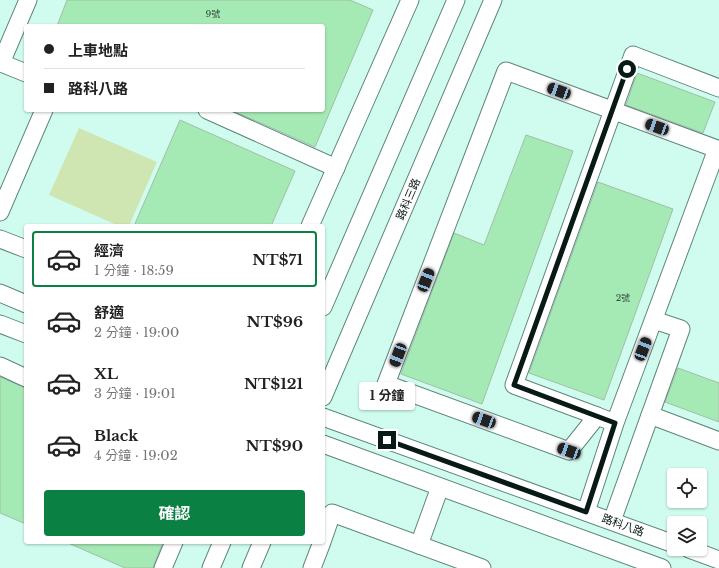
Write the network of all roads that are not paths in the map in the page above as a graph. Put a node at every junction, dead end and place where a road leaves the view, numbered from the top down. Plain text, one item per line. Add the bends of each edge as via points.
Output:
1 (28, 0) edge
2 (410, 0) edge
3 (456, 0) edge
4 (493, 0) edge
5 (24, 72) edge
6 (719, 88) edge
7 (612, 110) junction
8 (43, 112) edge
9 (211, 112) edge
10 (718, 146) edge
11 (336, 168) junction
12 (0, 212) edge
13 (311, 224) edge
14 (0, 239) edge
15 (24, 248) edge
16 (0, 293) edge
17 (325, 302) edge
18 (24, 303) edge
19 (654, 320) junction
20 (0, 324) edge
21 (24, 333) edge
22 (0, 366) edge
23 (24, 377) edge
24 (325, 392) edge
25 (650, 415) junction
26 (597, 416) junction
27 (325, 418) edge
28 (615, 423) junction
29 (719, 441) edge
30 (325, 445) edge
31 (440, 487) junction
32 (586, 512) junction
33 (612, 521) junction
34 (325, 532) edge
35 (667, 541) edge
36 (173, 544) edge
37 (221, 544) edge
38 (261, 544) edge
39 (321, 544) edge
40 (419, 545) junction
41 (707, 556) edge
42 (719, 560) edge
43 (163, 568) edge
44 (211, 568) edge
45 (251, 568) edge
46 (312, 568) edge
47 (482, 568) edge
48 (662, 568) edge

1 - 5 street via 1,63
2 - 11 street
3 - 17 street
4 - 24 street, 路科三路
6 - 7 street via 633,55
7 - 10 street
7 - 26 street via 514,385
7 - 26 street via 506,71 386,384 569,451
8 - 12 street
9 - 11 street
10 - 19 street
11 - 13 street
14 - 15 street
16 - 18 street
19 - 25 street via 681,329
19 - 28 street
20 - 21 street
22 - 23 street
25 - 29 street
25 - 33 street
26 - 28 street
27 - 32 street, 路科八路
28 - 32 street
30 - 31 street
31 - 40 street
31 - 48 street
32 - 33 street, 路科八路
33 - 35 street, 路科八路
34 - 40 street via 332,513
36 - 43 street
37 - 44 street
38 - 45 street
39 - 46 street
40 - 47 street
41 - 42 street

